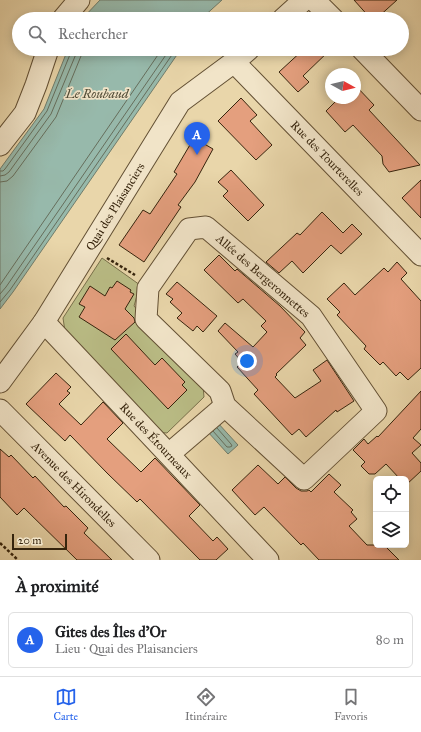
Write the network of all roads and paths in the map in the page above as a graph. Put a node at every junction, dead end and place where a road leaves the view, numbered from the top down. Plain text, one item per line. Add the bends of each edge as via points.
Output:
1 (79, 0) edge
2 (304, 0) edge
3 (314, 0) edge
4 (69, 12) edge
5 (290, 12) edge
6 (326, 12) edge
7 (46, 56) edge
8 (241, 56) edge
9 (369, 56) edge
10 (421, 110) edge
11 (0, 145) edge
12 (90, 248) junction
13 (421, 255) edge
14 (151, 284) junction
15 (44, 322) junction
16 (0, 382) edge
17 (225, 406) junction
18 (0, 410) edge
19 (169, 454) junction
20 (0, 542) edge
21 (18, 560) edge
22 (149, 560) edge
23 (268, 560) edge

1 - 4 street
2 - 5 street
3 - 6 street
7 - 11 street via 25,112
8 - 12 street, Quai des Plaisanciers via 180,102
8 - 13 street, Rue des Tourterelles
9 - 10 street
12 - 14 path
12 - 15 street, Quai des Plaisanciers
14 - 17 street, Allée des Bergeronnettes via 148,288 146,319 220,392
14 - 17 street, Allée des Bergeronnettes via 189,230 206,227 311,316 376,411 304,479
15 - 16 street, Quai des Plaisanciers
15 - 19 street, Rue des Étourneaux
17 - 19 street
18 - 22 street, Avenue des Hirondelles
19 - 23 street, Rue des Étourneaux
20 - 21 path

